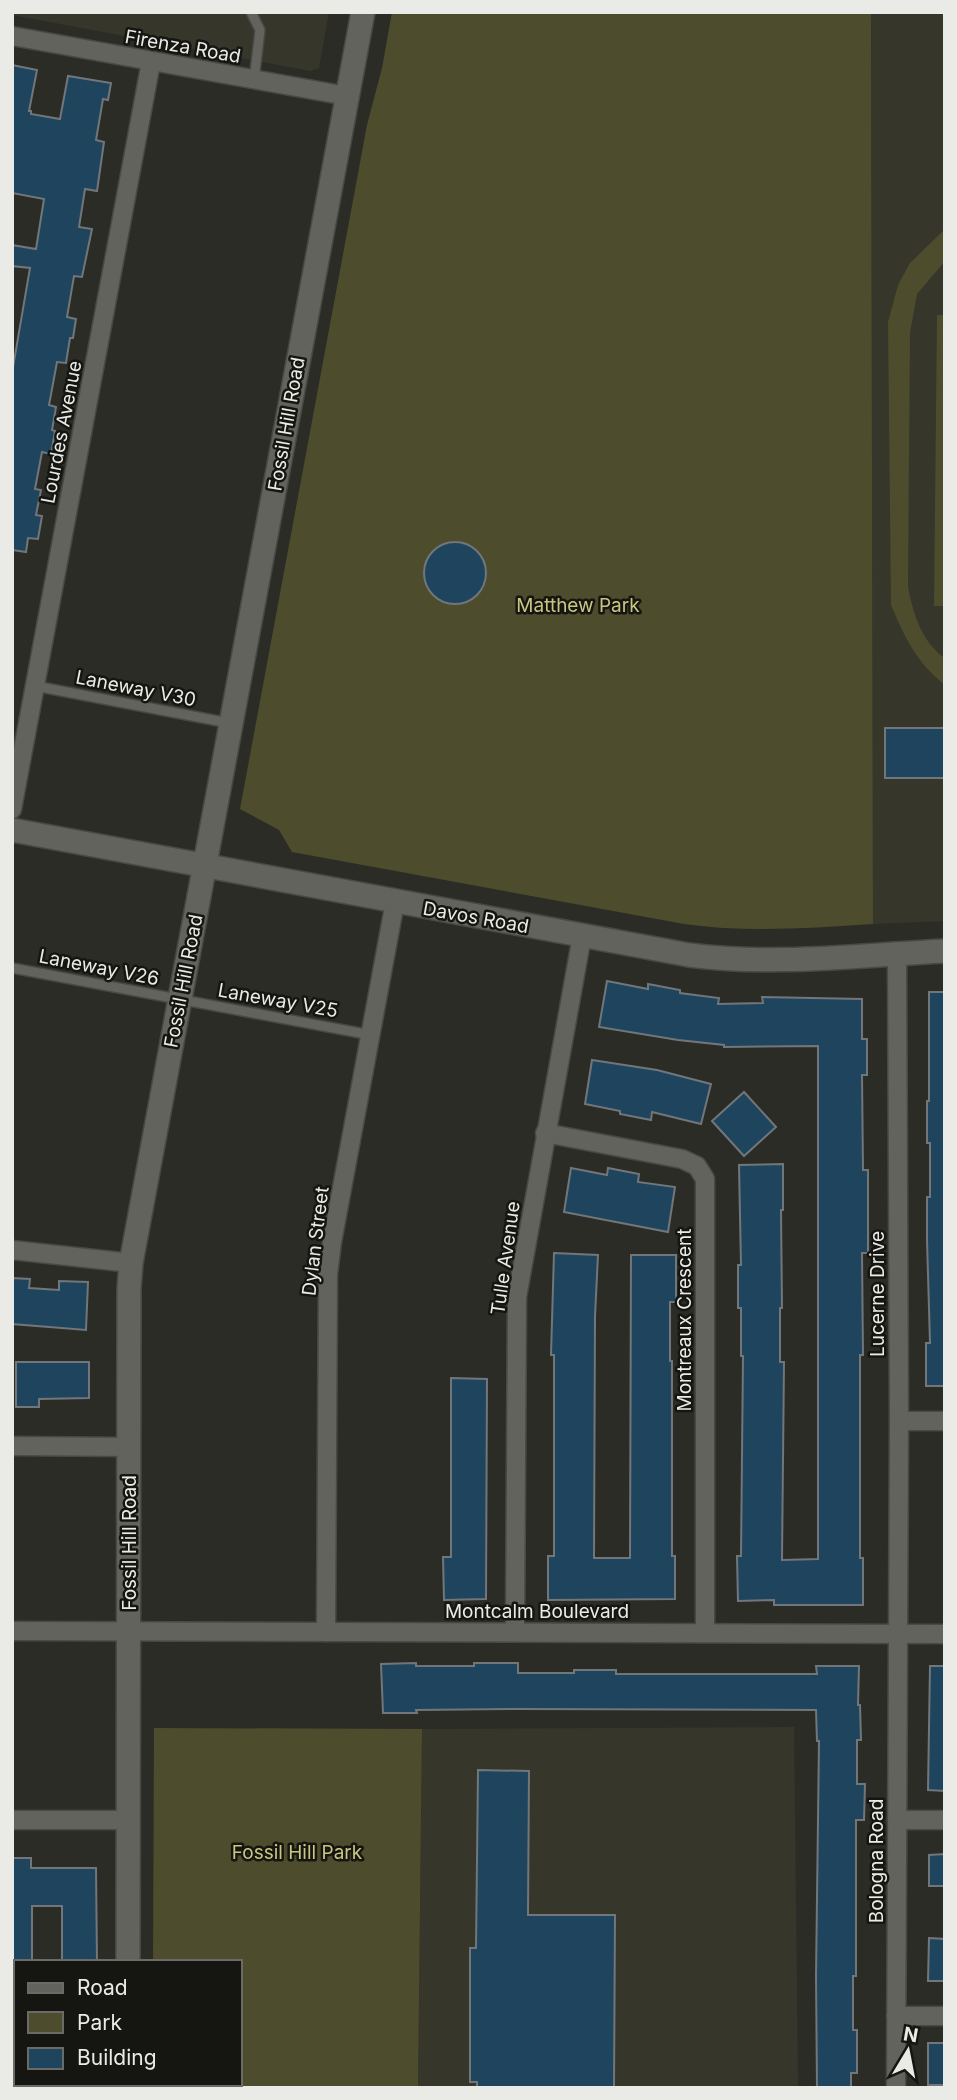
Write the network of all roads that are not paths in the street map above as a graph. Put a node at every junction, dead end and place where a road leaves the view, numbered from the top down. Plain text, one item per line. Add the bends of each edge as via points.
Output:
1 (251, 12) edge
2 (363, 12) edge
3 (12, 36) edge
4 (151, 62) junction
5 (254, 80) junction
6 (347, 96) junction
7 (35, 686) junction
8 (231, 723) junction
9 (12, 809) edge
10 (12, 830) edge
11 (204, 866) junction
12 (395, 902) junction
13 (582, 936) junction
14 (945, 951) edge
15 (897, 954) junction
16 (12, 968) edge
17 (179, 1000) junction
18 (371, 1035) junction
19 (545, 1133) junction
20 (12, 1250) edge
21 (131, 1263) junction
22 (899, 1421) junction
23 (945, 1421) edge
24 (12, 1446) edge
25 (129, 1447) junction
26 (12, 1631) edge
27 (129, 1632) junction
28 (326, 1632) junction
29 (515, 1632) junction
30 (705, 1633) junction
31 (897, 1634) junction
32 (945, 1634) edge
33 (12, 1820) edge
34 (128, 1820) junction
35 (897, 1820) junction
36 (945, 1820) edge
37 (128, 1960) edge
38 (896, 2016) junction
39 (945, 2016) edge
40 (896, 2088) edge

1 - 5 lane via 260,30
2 - 6 street, Fossil Hill Road
3 - 4 street, Firenza Road
4 - 5 street, Firenza Road
4 - 7 street, Lourdes Avenue
5 - 6 street, Firenza Road
6 - 8 street, Fossil Hill Road
7 - 8 lane, Laneway V30
7 - 9 street, Lourdes Avenue
8 - 11 street, Fossil Hill Road
10 - 11 street, Davos Road
11 - 12 street, Davos Road
11 - 17 street, Fossil Hill Road
12 - 13 street, Davos Road
12 - 18 street, Dylan Street
13 - 15 street, Davos Road via 722,959
13 - 19 street, Tulle Avenue
14 - 15 street, Davos Road
15 - 22 street, Lucerne Drive
16 - 17 lane, Laneway V26
17 - 18 lane, Laneway V25
17 - 21 street, Fossil Hill Road
18 - 28 street, Dylan Street via 328,1274
19 - 29 street, Tulle Avenue via 517,1297
19 - 30 street, Montreaux Crescent via 682,1159 697,1166 705,1179
20 - 21 street
21 - 25 street, Fossil Hill Road
22 - 23 street
22 - 31 street, Lucerne Drive
24 - 25 street
25 - 27 street, Fossil Hill Road
26 - 27 street, Montcalm Boulevard
27 - 28 street, Montcalm Boulevard
27 - 34 street, Fossil Hill Road
28 - 29 street, Montcalm Boulevard
29 - 30 street, Montcalm Boulevard
30 - 31 street, Montcalm Boulevard
31 - 32 street, Montcalm Boulevard
31 - 35 street, Bologna Road
33 - 34 street
34 - 37 street, Fossil Hill Road
35 - 36 street
35 - 38 street, Bologna Road
38 - 39 street
38 - 40 street, Bologna Road

